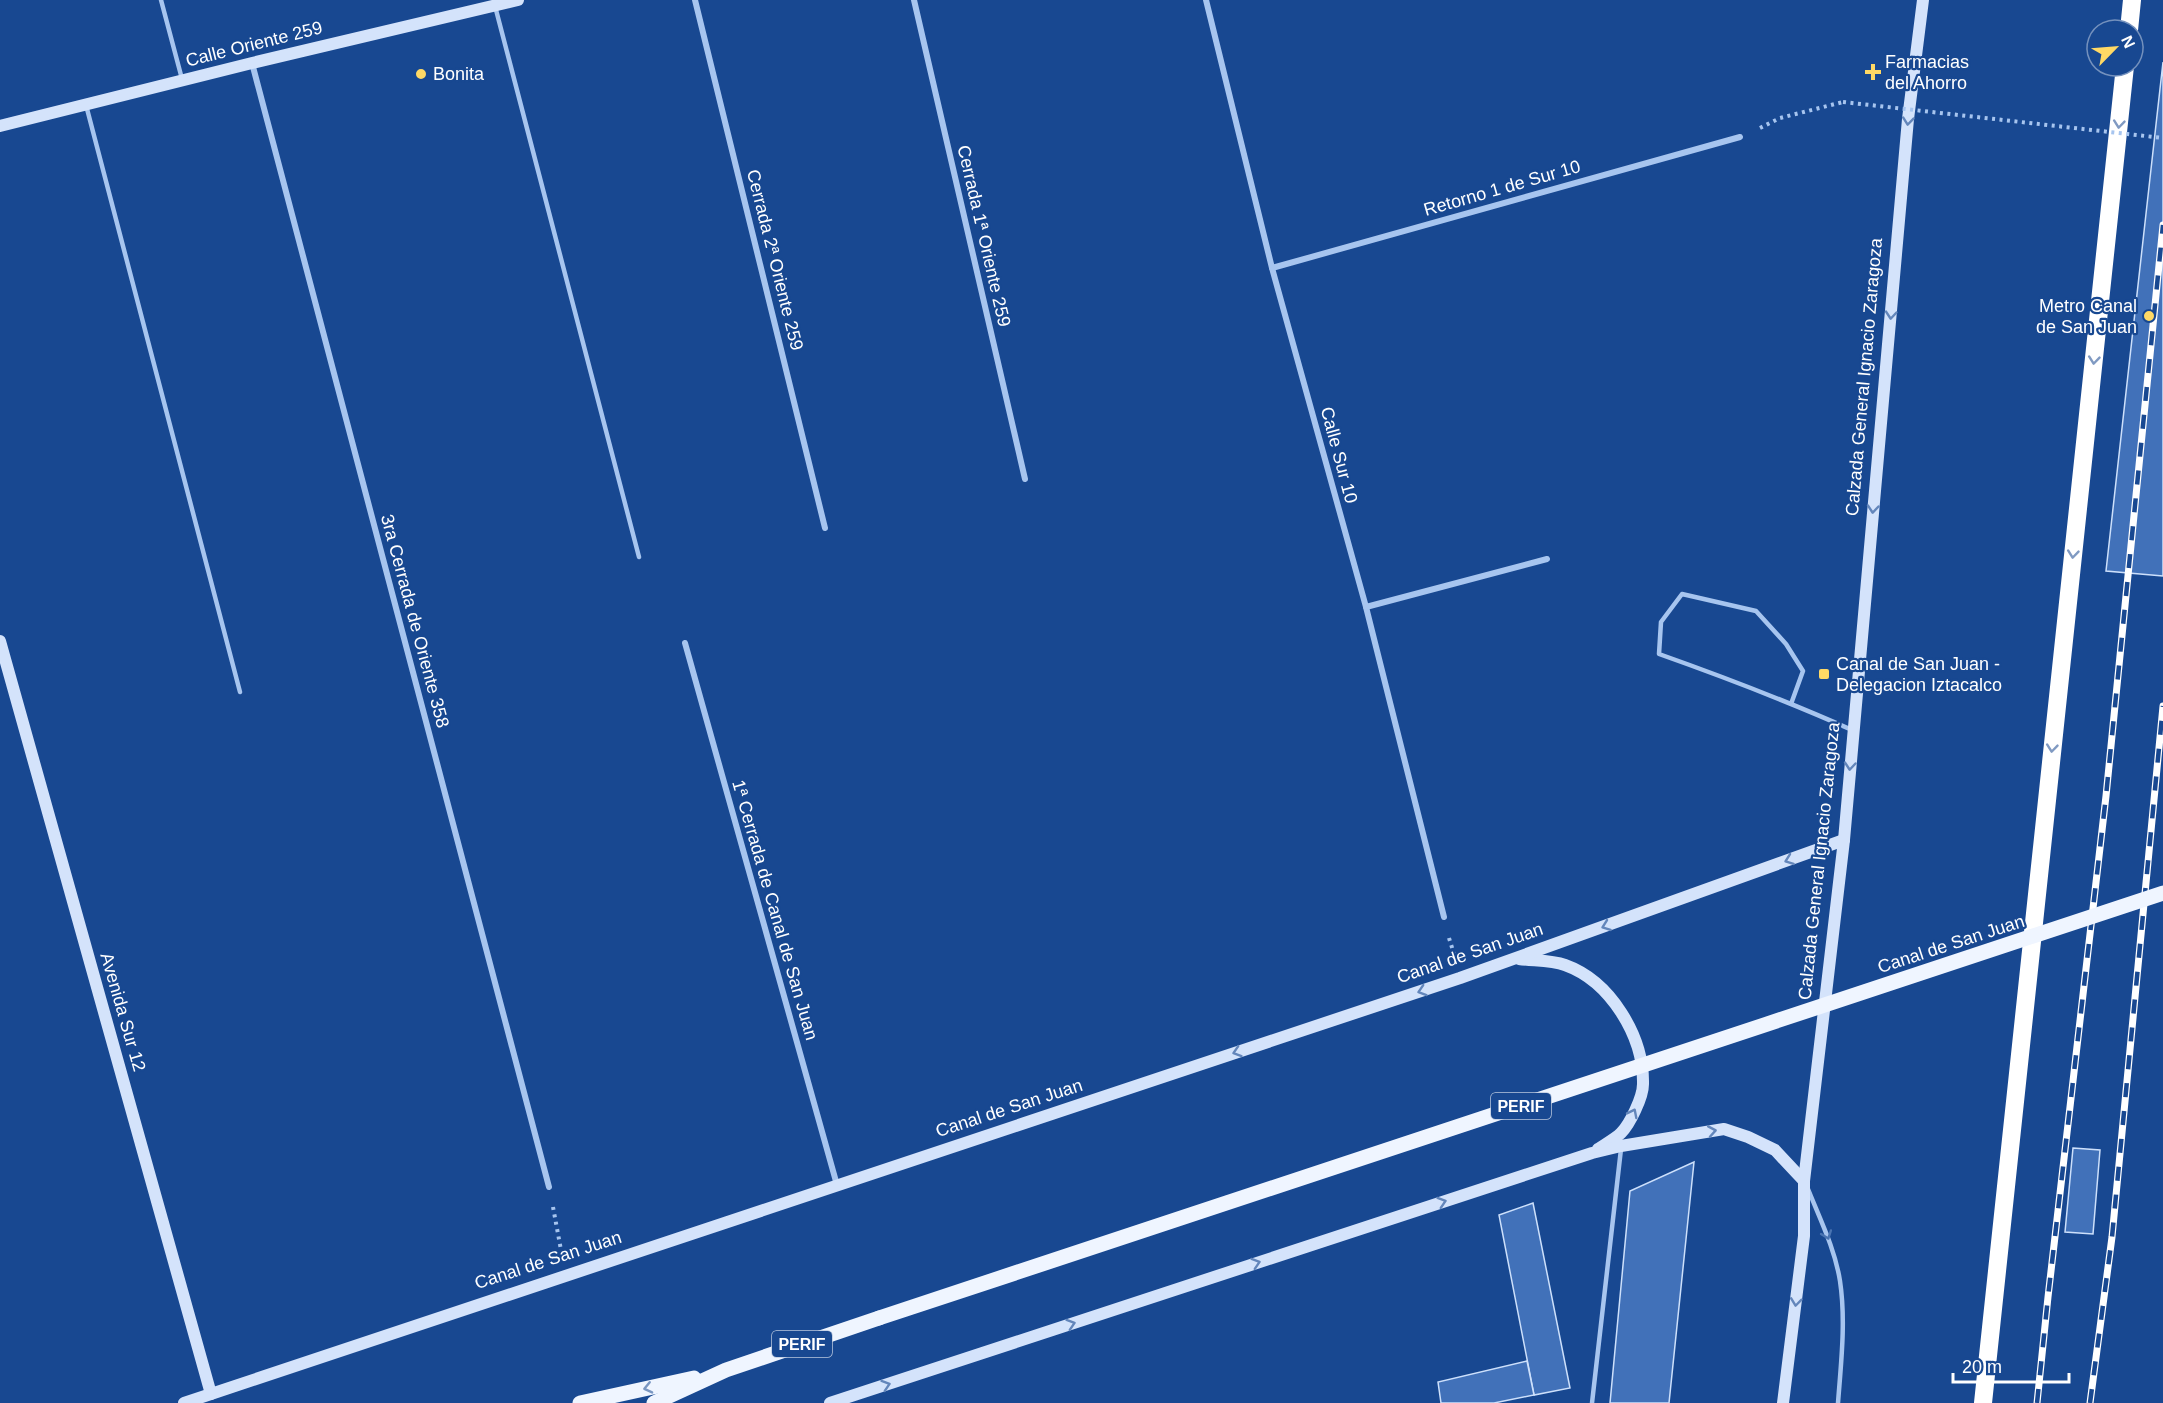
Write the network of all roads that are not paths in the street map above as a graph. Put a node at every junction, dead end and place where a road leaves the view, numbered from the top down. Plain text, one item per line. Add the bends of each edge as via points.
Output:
1 (161, 0) edge
2 (518, 0) edge
3 (695, 0) edge
4 (914, 0) edge
5 (1206, 0) edge
6 (1923, 0) edge
7 (2132, 0) edge
8 (495, 6) junction
9 (2130, 18) edge
10 (252, 63) junction
11 (2124, 78) edge
12 (182, 81) junction
13 (86, 105) junction
14 (0, 126) edge
15 (1740, 137) dead end
16 (1272, 268) junction
17 (1024, 480) dead end
18 (825, 528) dead end
19 (639, 557) dead end
20 (1547, 559) dead end
21 (1366, 607) junction
22 (0, 641) edge
23 (685, 643) dead end
24 (240, 692) dead end
25 (1791, 704) junction
26 (1854, 730) junction
27 (1844, 840) junction
28 (2163, 893) edge
29 (1444, 917) road end
30 (1516, 958) junction
31 (1621, 1146) junction
32 (1592, 1153) junction
33 (1804, 1181) junction
34 (837, 1186) junction
35 (549, 1187) road end
36 (726, 1370) junction
37 (210, 1394) junction
38 (184, 1403) edge
39 (580, 1403) edge
40 (654, 1403) edge
41 (830, 1403) edge
42 (1592, 1403) edge
43 (1783, 1403) edge
44 (1838, 1403) edge
45 (1983, 1403) edge

1 - 12 lane
2 - 8 main road, Calle Oriente 259
3 - 18 street, Cerrada 2ª Oriente 259
4 - 17 street, Cerrada 1ª Oriente 259
5 - 16 street, Calle Sur 10
6 -> 26 main road, Calzada General Ignacio Zaragoza via 1908,119
7 - 9 highway
8 - 10 main road, Calle Oriente 259
8 - 19 lane
10 - 12 main road, Calle Oriente 259
10 - 35 street, 3ra Cerrada de Oriente 358
11 -> 45 highway
12 - 13 main road, Calle Oriente 259
13 - 14 main road, Calle Oriente 259
13 - 24 lane
15 - 16 street, Retorno 1 de Sur 10
16 - 21 street, Calle Sur 10
20 - 21 street
21 - 29 street, Calle Sur 10
22 - 37 main road, Avenida Sur 12
23 - 34 street, 1ª Cerrada de Canal de San Juan
25 - 25 lane via 1659,654 1661,622 1682,594 1756,611 1786,644 1803,671
25 - 26 lane
26 -> 27 main road, Calzada General Ignacio Zaragoza
27 -> 30 main road, Canal de San Juan
27 - 33 main road, Calzada General Ignacio Zaragoza
28 - 36 main road, Canal de San Juan / PERIF, bridge
32 -> 30 main road via 1622,1133 1636,1110 1644,1085 1637,1045 1618,1005 1594,982 1564,965
30 -> 34 main road, Canal de San Juan
31 - 32 main road
31 -> 33 main road via 1724,1129 1775,1150
31 - 42 lane
41 -> 32 main road
33 -> 43 main road, Calzada General Ignacio Zaragoza via 1804,1236
33 -> 44 lane via 1828,1238 1840,1282
34 - 37 main road, Canal de San Juan
36 -> 39 main road, Canal de San Juan / PERIF
36 - 40 main road, Canal de San Juan / PERIF
37 - 38 main road, Canal de San Juan

